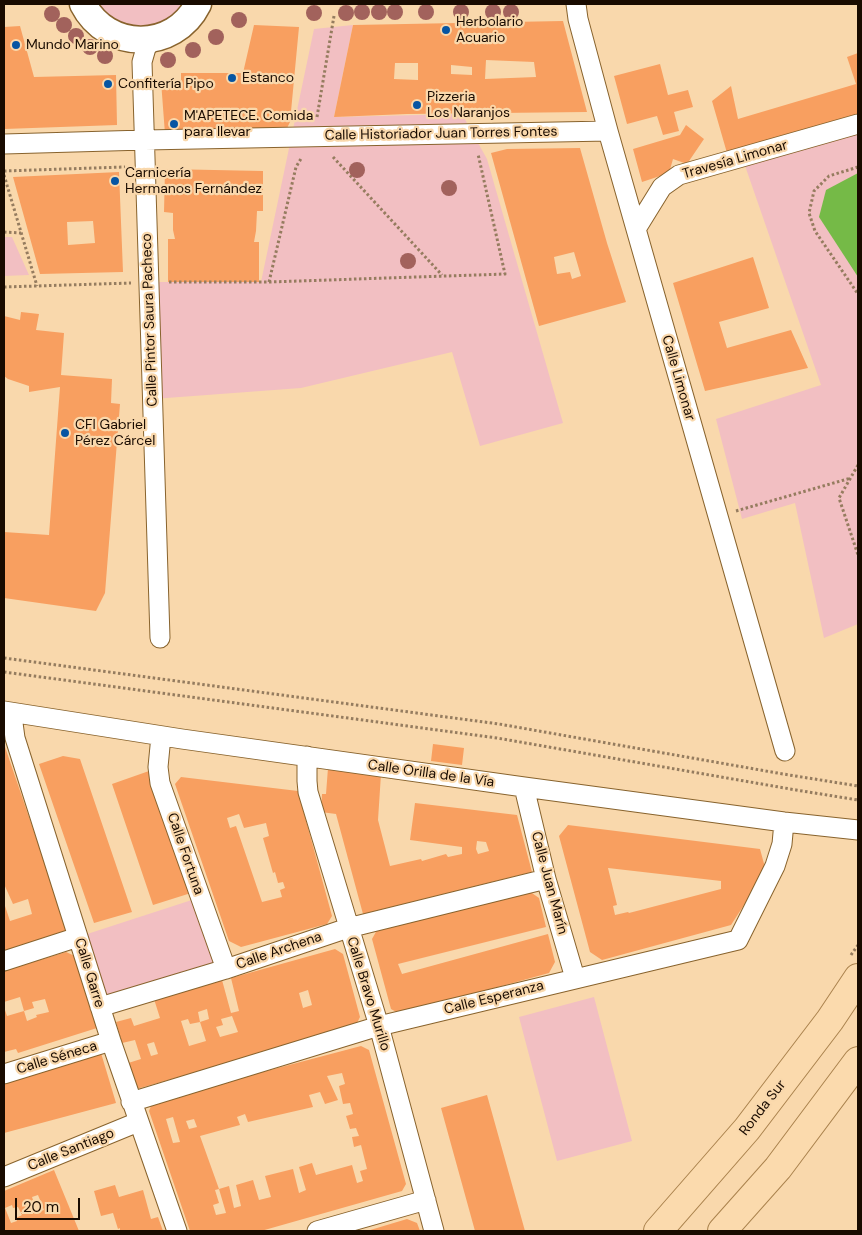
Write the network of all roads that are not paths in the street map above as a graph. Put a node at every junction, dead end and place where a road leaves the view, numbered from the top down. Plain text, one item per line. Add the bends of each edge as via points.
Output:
1 (83, 4) edge
2 (576, 4) edge
3 (200, 7) edge
4 (142, 47) junction
5 (858, 124) edge
6 (608, 132) junction
7 (145, 140) junction
8 (4, 144) edge
9 (636, 229) junction
10 (160, 638) dead end
11 (9, 712) edge
12 (161, 736) junction
13 (785, 751) dead end
14 (307, 756) junction
15 (524, 787) junction
16 (784, 822) junction
17 (858, 830) edge
18 (546, 879) junction
19 (348, 928) junction
20 (78, 937) junction
21 (4, 961) edge
22 (226, 969) junction
23 (575, 978) junction
24 (858, 978) edge
25 (100, 1007) junction
26 (379, 1026) junction
27 (111, 1041) junction
28 (858, 1061) edge
29 (4, 1074) edge
30 (131, 1102) junction
31 (138, 1122) junction
32 (4, 1177) edge
33 (426, 1200) junction
34 (177, 1231) edge
35 (317, 1231) edge
36 (434, 1231) edge
37 (658, 1231) edge
38 (722, 1231) edge

1 - 4 main road via 104,29
2 - 6 street, Calle Limonar
3 - 4 main road via 181,26
4 - 7 street, Calle Pintor Saura Pacheco
5 - 9 street, Travesía Limonar via 679,175 662,187
6 - 7 street, Calle Historiador Juan Torres Fontes
6 - 9 street, Calle Limonar
7 - 8 street, Calle Historiador Juan Torres Fontes
7 - 10 street, Calle Pintor Saura Pacheco
9 - 13 street, Calle Limonar
11 - 12 street, Calle Orilla de la Vía
11 - 20 street, Calle Garre
12 - 14 street, Calle Orilla de la Vía
12 - 22 street, Calle Fortuna via 158,774
14 - 15 street, Calle Orilla de la Vía
14 - 19 street, Calle Bravo Murillo via 308,792
15 - 16 street, Calle Orilla de la Vía
15 - 18 street, Calle Juan Marín
16 - 17 street, Calle Orilla de la Vía
16 - 23 street, Calle Esperanza via 775,866 738,940
18 - 19 street, Calle Archena
18 - 23 street, Calle Juan Marín
19 - 22 street, Calle Archena
19 - 26 street, Calle Bravo Murillo
20 - 21 street
20 - 25 street, Calle Garre
22 - 25 street, Calle Archena
23 - 26 street, Calle Esperanza
24 - 37 main road, Ronda Sur via 747,1130
25 - 27 street, Calle Garre
26 - 30 street, Calle Esperanza
26 - 33 street, Calle Bravo Murillo
27 - 29 street, Calle Séneca
27 - 30 street, Calle Garre
28 - 38 main road via 778,1168
30 - 31 street, Calle Garre
31 - 32 street, Calle Santiago
31 - 34 street, Calle Garre
33 - 35 street
33 - 36 street, Calle Bravo Murillo

